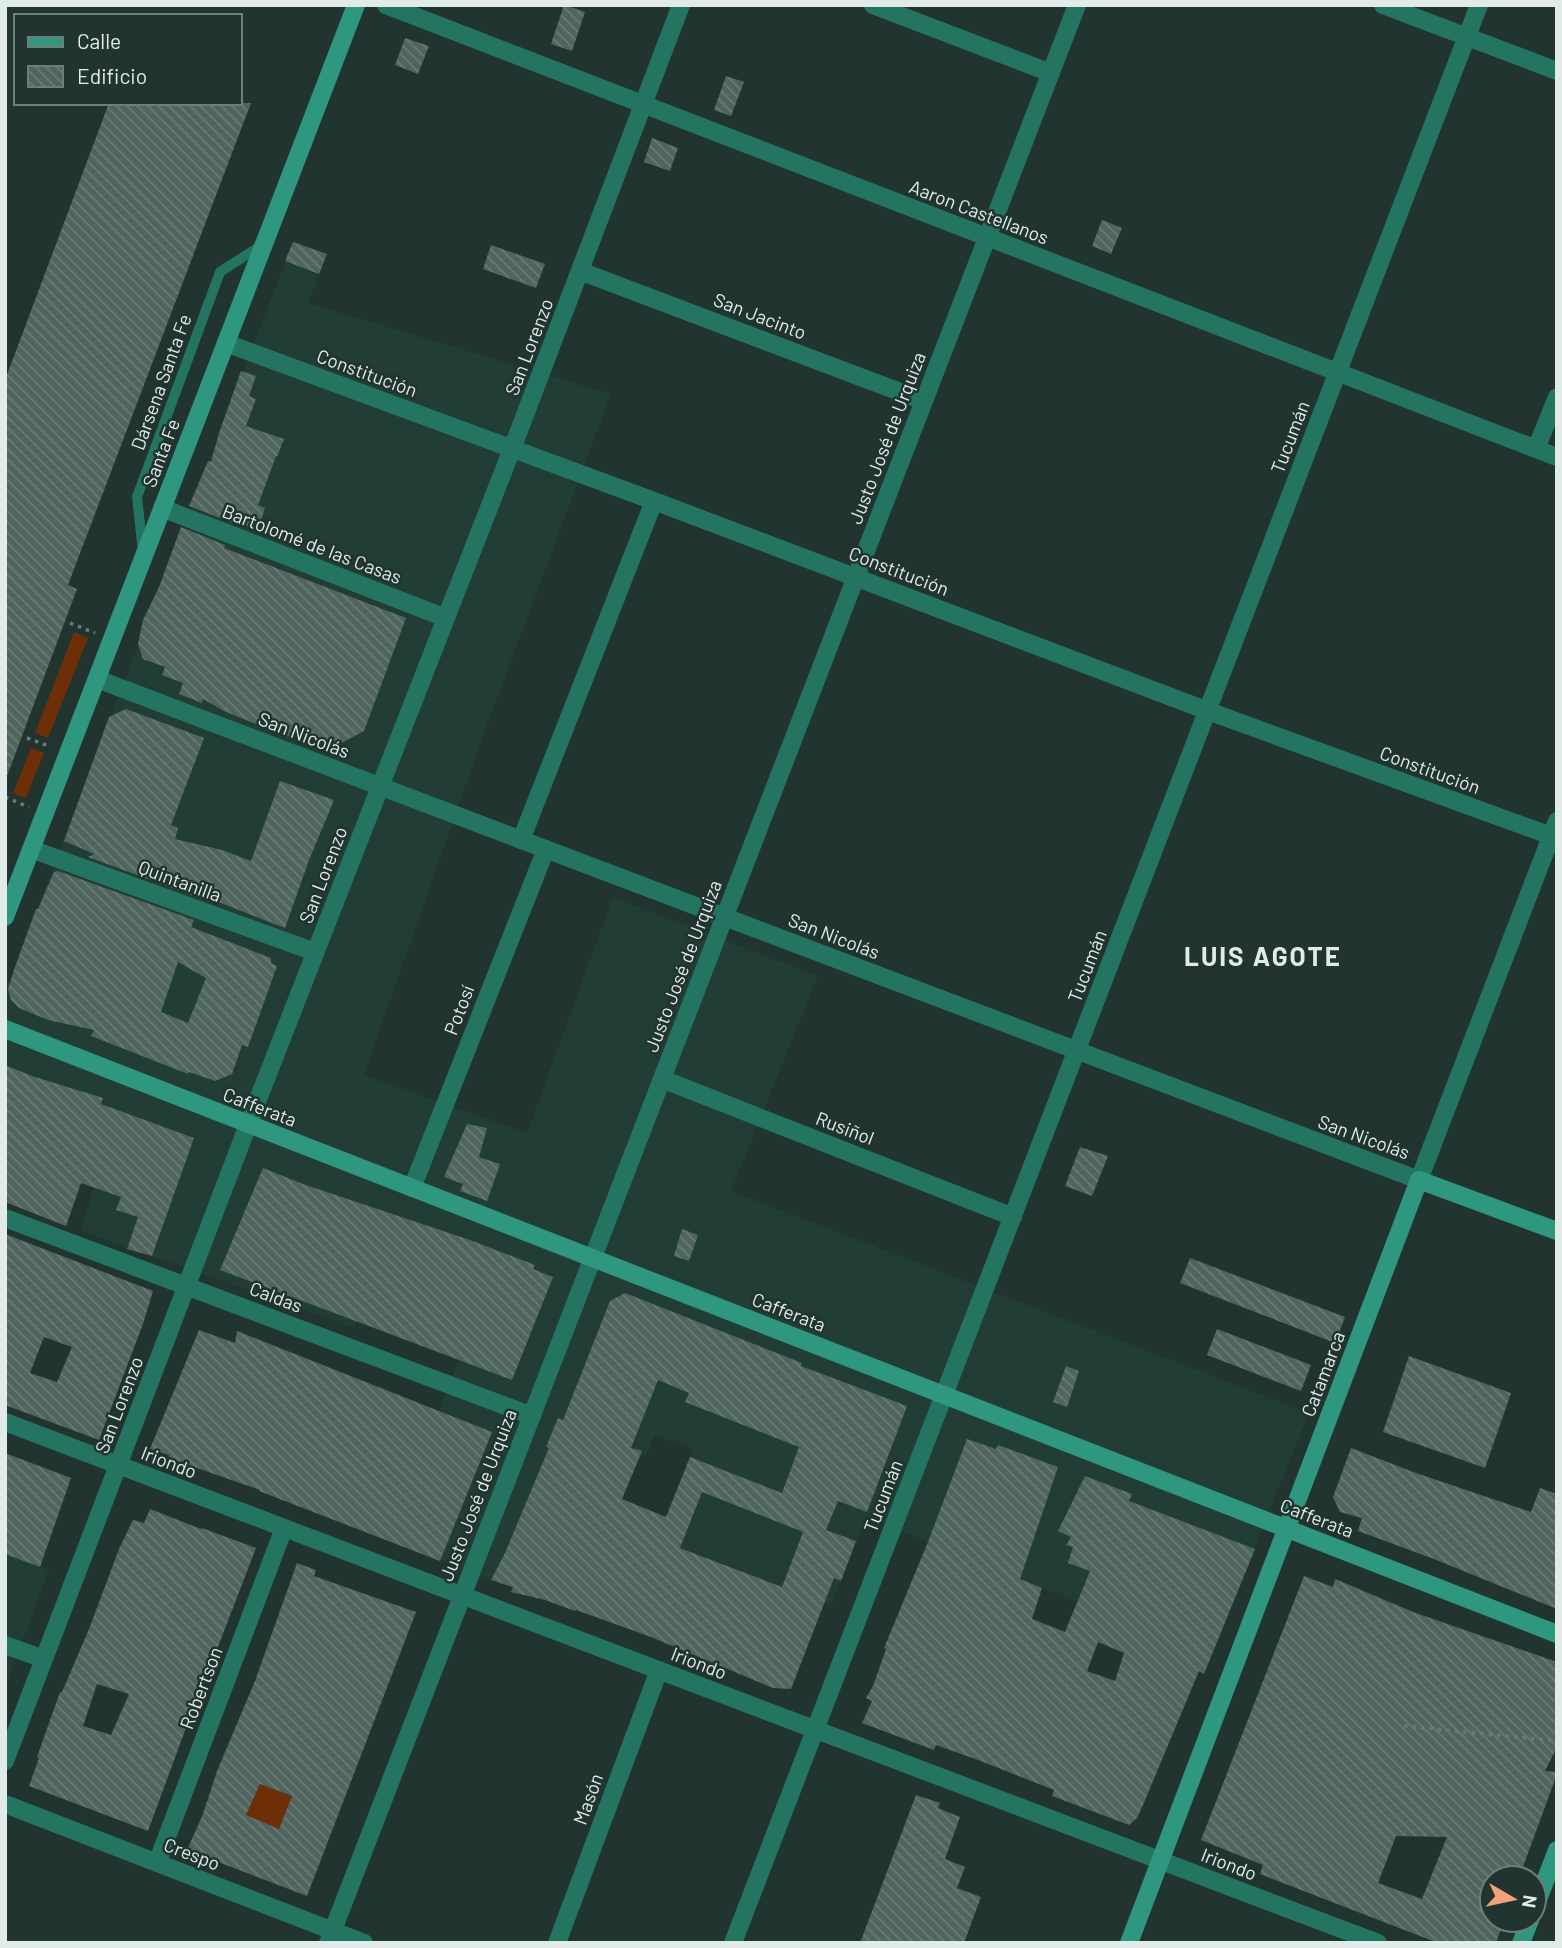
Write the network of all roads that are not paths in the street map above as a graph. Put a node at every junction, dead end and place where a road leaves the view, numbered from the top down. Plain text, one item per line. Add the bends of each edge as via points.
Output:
1 (356, 5) edge
2 (386, 5) edge
3 (681, 5) edge
4 (873, 5) edge
5 (1077, 5) edge
6 (1383, 5) edge
7 (1479, 5) edge
8 (1467, 37) junction
9 (1557, 71) edge
10 (1051, 73) junction
11 (643, 105) junction
12 (987, 237) junction
13 (265, 243) junction
14 (580, 271) junction
15 (226, 343) junction
16 (1338, 373) junction
17 (1557, 397) edge
18 (924, 401) junction
19 (512, 449) junction
20 (1536, 449) junction
21 (1557, 457) edge
22 (654, 501) junction
23 (162, 508) junction
24 (143, 558) junction
25 (856, 577) junction
26 (446, 618) junction
27 (97, 679) junction
28 (1208, 711) junction
29 (381, 786) junction
30 (1555, 832) edge
31 (521, 840) junction
32 (31, 849) junction
33 (546, 849) junction
34 (5, 916) edge
35 (725, 916) junction
36 (315, 952) junction
37 (5, 1029) edge
38 (1076, 1052) junction
39 (662, 1079) junction
40 (248, 1125) junction
41 (1419, 1180) junction
42 (412, 1188) junction
43 (1013, 1217) junction
44 (5, 1218) edge
45 (1557, 1231) edge
46 (593, 1258) junction
47 (186, 1286) junction
48 (944, 1395) junction
49 (531, 1416) junction
50 (5, 1422) edge
51 (118, 1465) junction
52 (284, 1528) junction
53 (1287, 1529) junction
54 (462, 1596) junction
55 (1557, 1634) edge
56 (5, 1645) edge
57 (44, 1659) junction
58 (659, 1670) junction
59 (815, 1730) junction
60 (5, 1762) edge
61 (5, 1804) edge
62 (1557, 1850) edge
63 (1160, 1860) junction
64 (157, 1863) junction
65 (1548, 1873) edge
66 (330, 1937) edge
67 (364, 1943) edge
68 (557, 1943) edge
69 (733, 1943) edge
70 (1129, 1943) edge
71 (1378, 1943) edge

1 - 13 main road, Santa Fe
2 - 11 street, Aaron Castellanos
3 - 11 street, San Lorenzo
4 - 10 street
5 - 10 street, Justo José de Urquiza
6 - 8 street
7 - 8 street, Tucumán
8 - 9 street
8 - 16 street, Tucumán
10 - 12 street, Justo José de Urquiza
11 - 12 street, Aaron Castellanos
11 - 14 street, San Lorenzo
12 - 16 street, Aaron Castellanos
12 - 18 street, Justo José de Urquiza
13 - 15 main road, Santa Fe
13 - 24 lane, Dársena Santa Fe via 220,272 137,498
14 - 18 street, San Jacinto
14 - 19 street, San Lorenzo
15 - 19 street, Constitución
15 - 23 main road, Santa Fe
16 - 20 street, Aaron Castellanos
16 - 28 street, Tucumán
17 - 20 street
18 - 25 street, Justo José de Urquiza
19 - 22 street, Constitución
19 - 26 street, San Lorenzo
20 - 21 street, Aaron Castellanos
22 - 25 street, Constitución
22 - 31 street
23 - 24 main road, Santa Fe
23 - 26 street, Bartolomé de las Casas
24 - 27 main road, Santa Fe
25 - 28 street, Constitución
25 - 35 street, Justo José de Urquiza
26 - 29 street, San Lorenzo
27 - 29 street, San Nicolás
27 - 32 main road, Santa Fe
28 - 30 street, Constitución
28 - 38 street, Tucumán
29 - 31 street, San Nicolás
29 - 36 street, San Lorenzo
30 - 41 street, Catamarca
31 - 33 street, San Nicolás
32 - 34 main road, Santa Fe
32 - 36 street, Quintanilla
33 - 35 street, San Nicolás
33 - 42 street, Potosí
35 - 38 street, San Nicolás
35 - 39 street, Justo José de Urquiza
36 - 40 street, San Lorenzo
37 - 40 main road, Cafferata
38 - 41 street, San Nicolás
38 - 43 street, Tucumán
39 - 43 street, Rusiñol
39 - 46 street, Justo José de Urquiza
40 - 42 main road, Cafferata
40 - 47 street, San Lorenzo
41 - 45 main road, San Nicolás
41 - 53 main road, Catamarca
42 - 46 main road, Cafferata
43 - 48 street, Tucumán
44 - 47 street, Caldas
46 - 48 main road, Cafferata
46 - 49 street, Justo José de Urquiza
47 - 49 street, Caldas
47 - 51 street, San Lorenzo
48 - 53 main road, Cafferata
48 - 59 street, Tucumán
49 - 54 street, Justo José de Urquiza
50 - 51 street, Iriondo
51 - 52 street, Iriondo
51 - 57 street, San Lorenzo
52 - 54 street, Iriondo
52 - 64 street, Robertson
53 - 55 main road, Cafferata
53 - 63 main road, Catamarca
54 - 58 street, Iriondo
54 - 66 street, Justo José de Urquiza
56 - 57 street
57 - 60 street, San Lorenzo
58 - 59 street, Iriondo
58 - 68 street, Masón
59 - 63 street, Iriondo
59 - 69 street, Tucumán
61 - 64 street, Crespo
62 - 65 main road
63 - 70 main road, Catamarca
63 - 71 street, Iriondo
64 - 66 street, Crespo
66 - 67 street, Crespo

